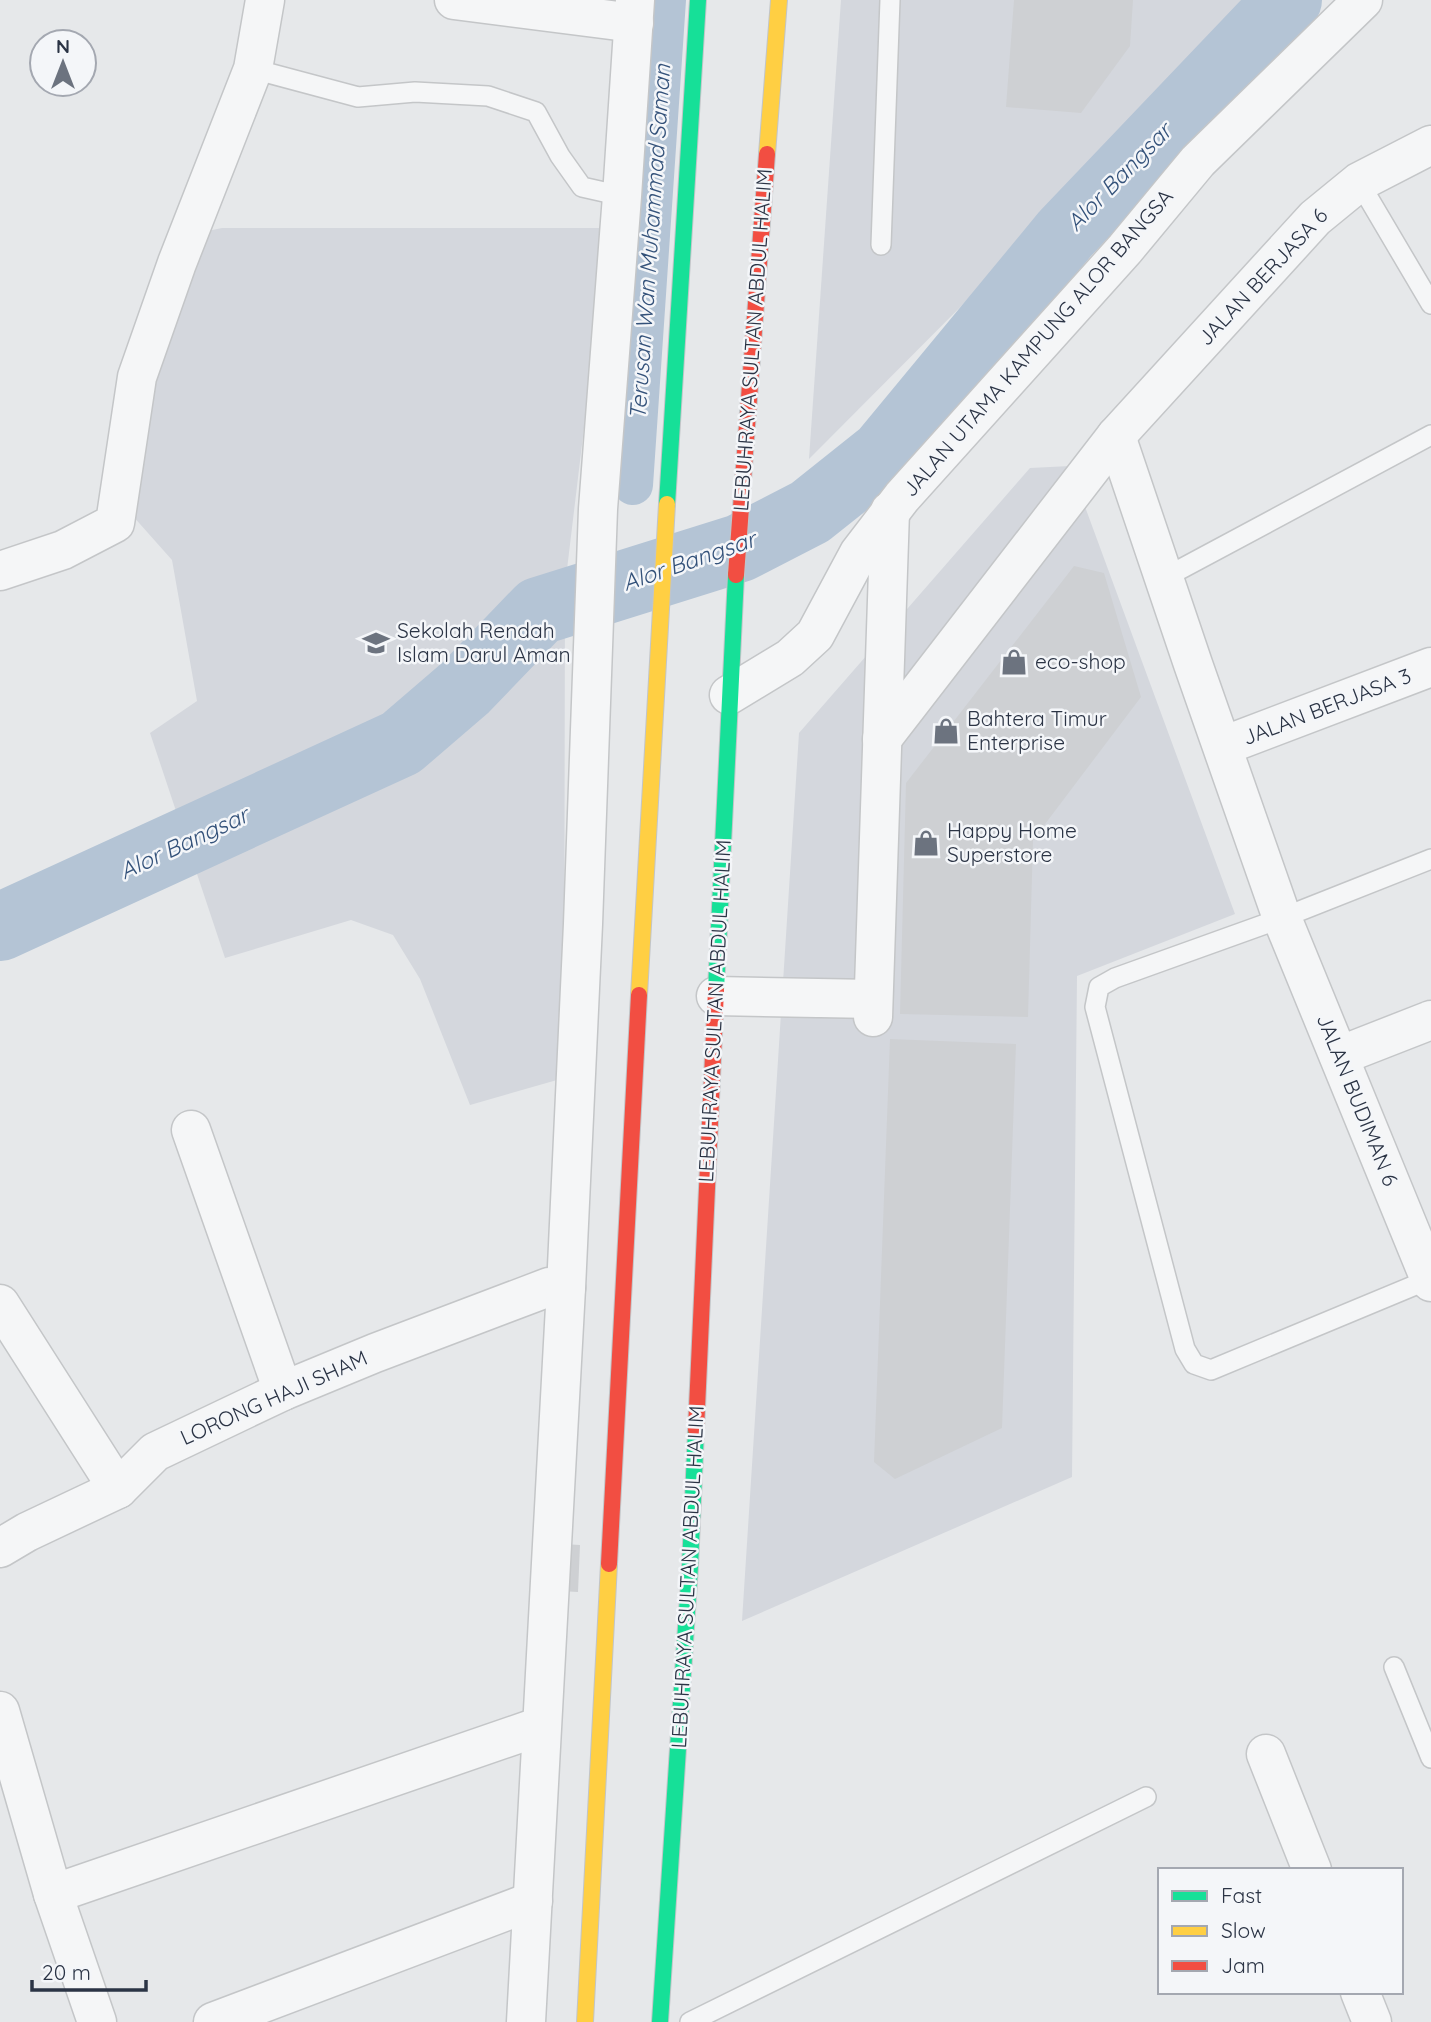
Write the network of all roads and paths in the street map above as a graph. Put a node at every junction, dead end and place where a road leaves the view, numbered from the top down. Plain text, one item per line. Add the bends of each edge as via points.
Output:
1 (265, 0) edge
2 (454, 0) edge
3 (698, 0) edge
4 (779, 0) edge
5 (890, 0) edge
6 (1363, 0) edge
7 (634, 11) edge
8 (253, 69) junction
9 (1431, 145) edge
10 (1359, 182) junction
11 (622, 196) junction
12 (881, 245) dead end
13 (1431, 303) edge
14 (1431, 435) edge
15 (1116, 436) junction
16 (890, 511) junction
17 (0, 570) edge
18 (1164, 578) junction
19 (1431, 667) edge
20 (730, 695) junction
21 (882, 739) junction
22 (1223, 747) junction
23 (1431, 859) edge
24 (1282, 918) junction
25 (716, 996) junction
26 (1431, 1020) edge
27 (1339, 1056) junction
28 (191, 1130) dead end
29 (1420, 1225) edge
30 (1430, 1280) edge
31 (566, 1288) junction
32 (0, 1304) edge
33 (283, 1391) junction
34 (118, 1489) junction
35 (0, 1548) edge
36 (1394, 1667) dead end
37 (0, 1711) edge
38 (541, 1726) junction
39 (1266, 1754) dead end
40 (1431, 1758) edge
41 (1146, 1797) dead end
42 (1311, 1868) edge
43 (53, 1894) junction
44 (533, 1901) junction
45 (1361, 1994) edge
46 (97, 2022) edge
47 (213, 2022) edge
48 (527, 2022) edge
49 (585, 2022) edge
50 (660, 2022) edge
51 (690, 2022) edge
52 (1372, 2022) edge

1 - 8 street
2 - 7 street
3 - 49 main road via 657,658
4 - 20 main road, LEBUHRAYA SULTAN ABDUL HALIM
5 - 12 lane
6 - 16 street, JALAN UTAMA KAMPUNG ALOR BANGSA via 1198,161
7 - 11 street
8 - 11 lane via 358,97 415,92 488,96 536,112 582,187
8 - 17 street via 137,377 115,523 63,550
9 - 10 street, JALAN BERJASA 6
10 - 13 lane
10 - 15 street, JALAN BERJASA 6 via 1315,218
11 - 31 street via 598,509
14 - 18 lane
15 - 18 street, JALAN BUDIMAN 6
15 - 21 street, JALAN BERJASA 6
16 - 20 street, JALAN UTAMA KAMPUNG ALOR BANGSA via 859,553 815,635 790,658
16 - 21 street
18 - 22 street, JALAN BUDIMAN 6
19 - 22 street, JALAN BERJASA 3
20 - 25 main road, LEBUHRAYA SULTAN ABDUL HALIM
21 - 25 street via 873,1008
22 - 24 street, JALAN BUDIMAN 6
23 - 24 lane
24 - 27 street, JALAN BUDIMAN 6
24 - 30 lane via 1099,987 1095,1007 1185,1349 1194,1364 1211,1370
25 - 50 main road, LEBUHRAYA SULTAN ABDUL HALIM via 690,1566
26 - 27 street
27 - 29 street, JALAN BUDIMAN 6
28 - 33 street
29 - 30 street, JALAN BUDIMAN 6
31 - 33 street, LORONG HAJI SHAM via 549,1287
31 - 38 street
32 - 34 street
33 - 34 street, LORONG HAJI SHAM via 155,1452
34 - 35 street, LORONG HAJI SHAM
36 - 40 lane
37 - 43 street
38 - 43 street
38 - 44 street
39 - 42 street
41 - 51 lane
43 - 46 street
44 - 47 street
44 - 48 street
45 - 52 street

